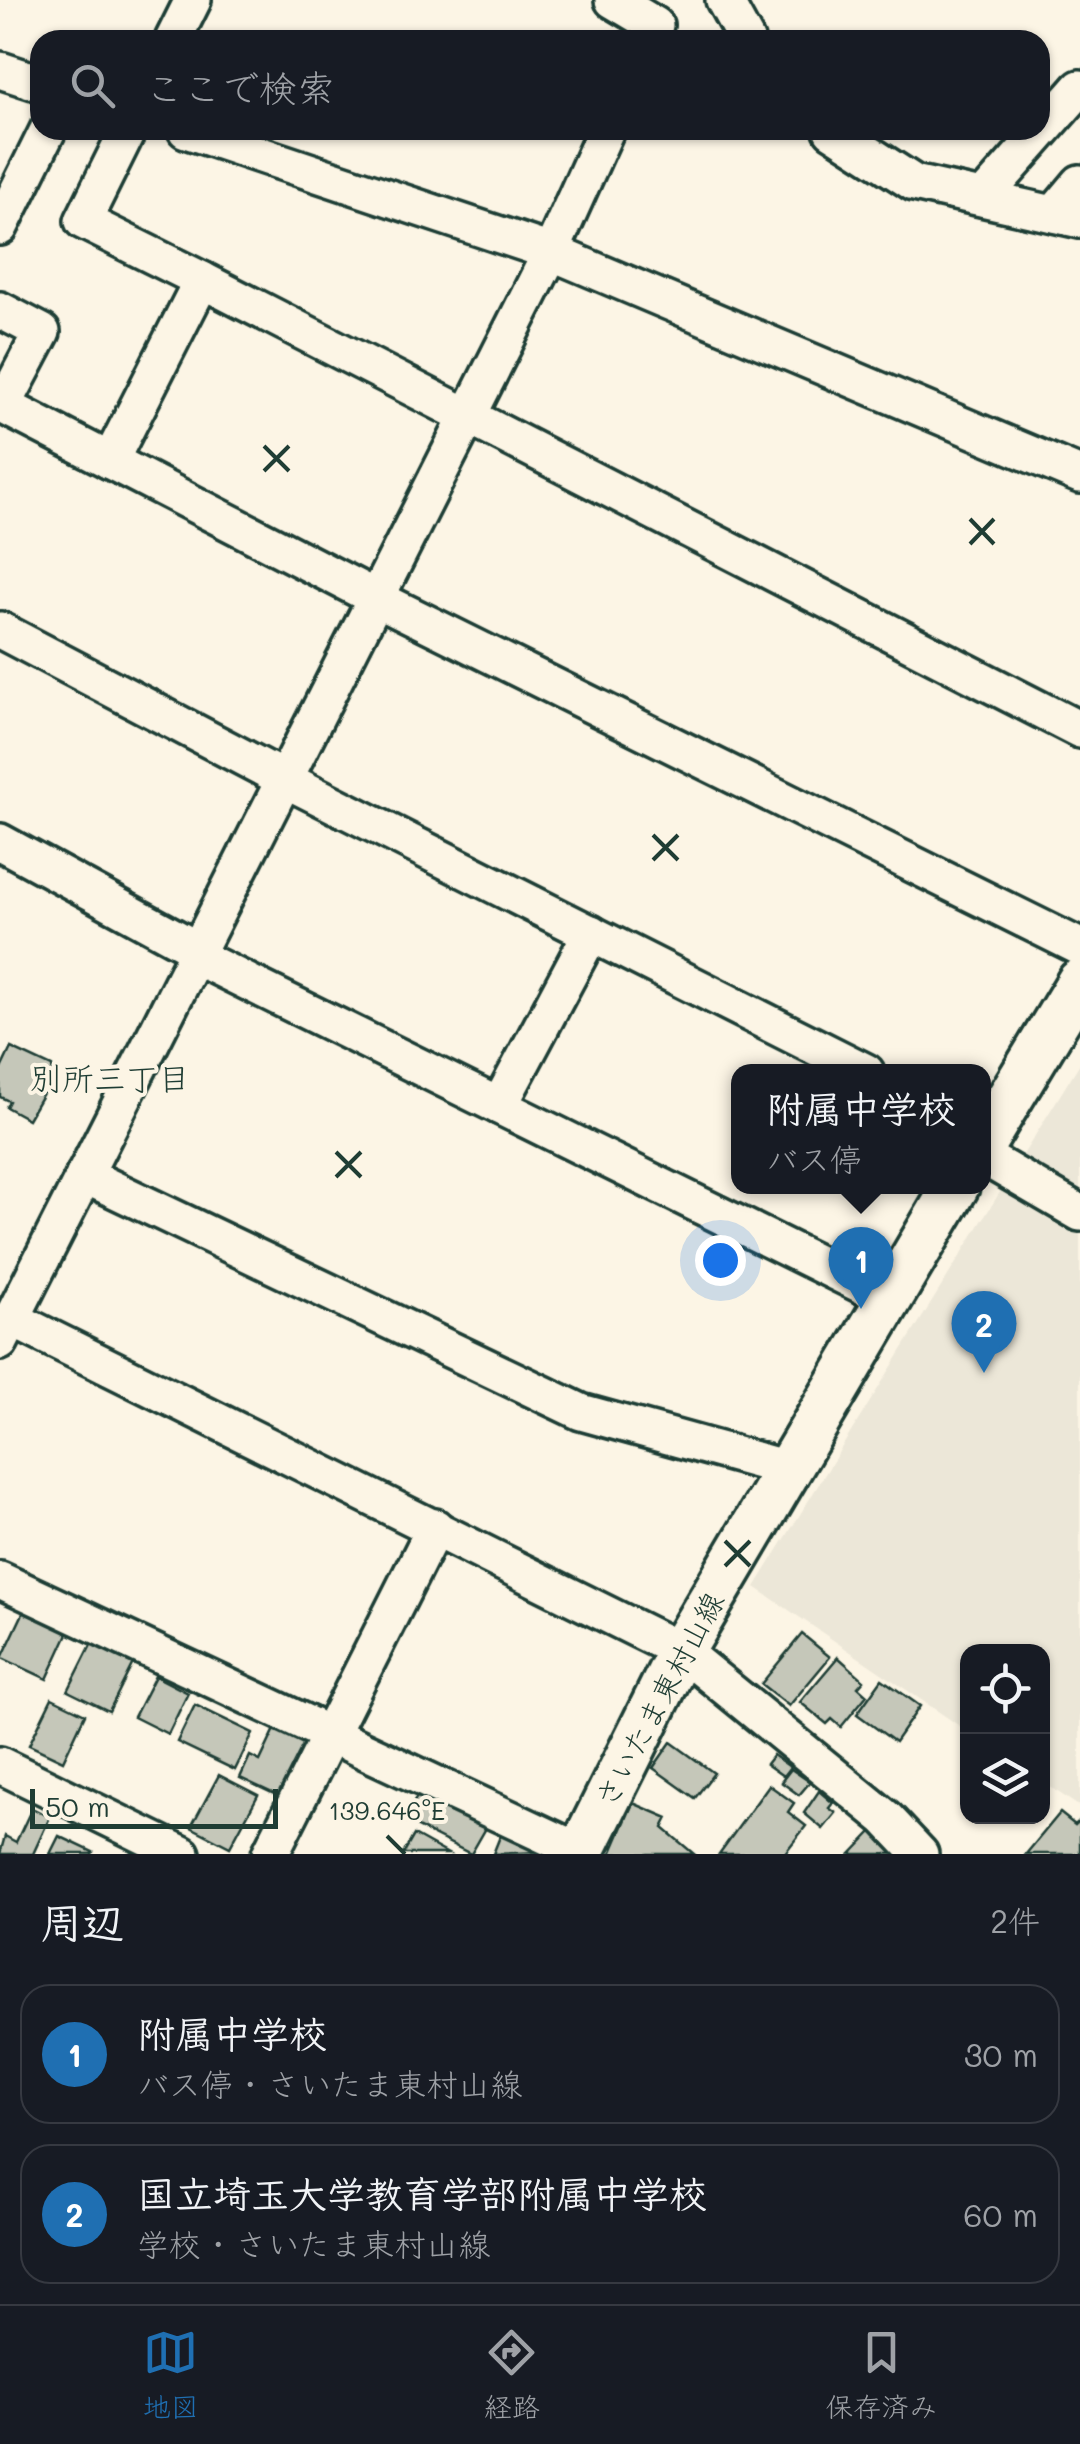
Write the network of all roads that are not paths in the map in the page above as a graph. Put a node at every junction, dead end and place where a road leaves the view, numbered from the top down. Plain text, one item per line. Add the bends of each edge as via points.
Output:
1 (193, 0) edge
2 (612, 0) edge
3 (724, 0) edge
4 (657, 22) edge
5 (178, 30) edge
6 (740, 30) edge
7 (0, 70) edge
8 (30, 80) edge
9 (1080, 88) edge
10 (1050, 122) edge
11 (43, 140) edge
12 (123, 140) edge
13 (216, 140) edge
14 (601, 140) edge
15 (847, 140) edge
16 (1035, 140) edge
17 (1080, 183) edge
18 (984, 198) junction
19 (1067, 217) edge
20 (0, 227) edge
21 (550, 252) junction
22 (202, 280) junction
23 (0, 310) edge
24 (1, 405) edge
25 (468, 416) junction
26 (110, 461) junction
27 (1080, 475) edge
28 (376, 598) junction
29 (0, 630) edge
30 (1080, 730) edge
31 (284, 780) junction
32 (0, 842) edge
33 (591, 933) junction
34 (1080, 947) edge
35 (196, 953) junction
36 (1080, 982) edge
37 (850, 1064) edge
38 (500, 1106) junction
39 (991, 1130) edge
40 (991, 1145) edge
41 (84, 1175) junction
42 (951, 1194) edge
43 (1080, 1214) edge
44 (890, 1299) junction
45 (9, 1310) edge
46 (788, 1469) junction
47 (435, 1527) junction
48 (0, 1580) edge
49 (680, 1651) junction
50 (330, 1734) junction
51 (0, 1765) edge
52 (581, 1853) edge
53 (182, 1854) edge
54 (270, 1854) edge
55 (920, 1854) edge

1 - 5 street
2 - 4 street
3 - 6 street
7 - 8 street
9 - 10 street
11 - 20 street
12 - 22 street via 83,220
13 - 21 street
14 - 21 street
15 - 18 street via 914,183
16 - 18 street
17 - 19 street
18 - 19 street
21 - 25 street
21 - 27 street
22 - 25 street
22 - 26 street
23 - 24 street via 42,332
24 - 26 street
25 - 28 street
25 - 30 street
26 - 28 street
28 - 31 street
28 - 34 street
29 - 31 street
31 - 33 street
31 - 35 street
32 - 35 street
33 - 37 street
33 - 38 street
35 - 38 street
35 - 41 street
36 - 39 main road
38 - 44 street
40 - 43 street
41 - 45 street
41 - 46 street via 581,1412
42 - 44 main road, さいたま東村山線
44 - 46 main road, さいたま東村山線
45 - 47 street
46 - 49 main road, さいたま東村山線
47 - 49 street
47 - 50 street
48 - 50 street
49 - 52 main road, さいたま東村山線
49 - 55 street via 886,1818
50 - 52 street
50 - 54 street
51 - 53 street

